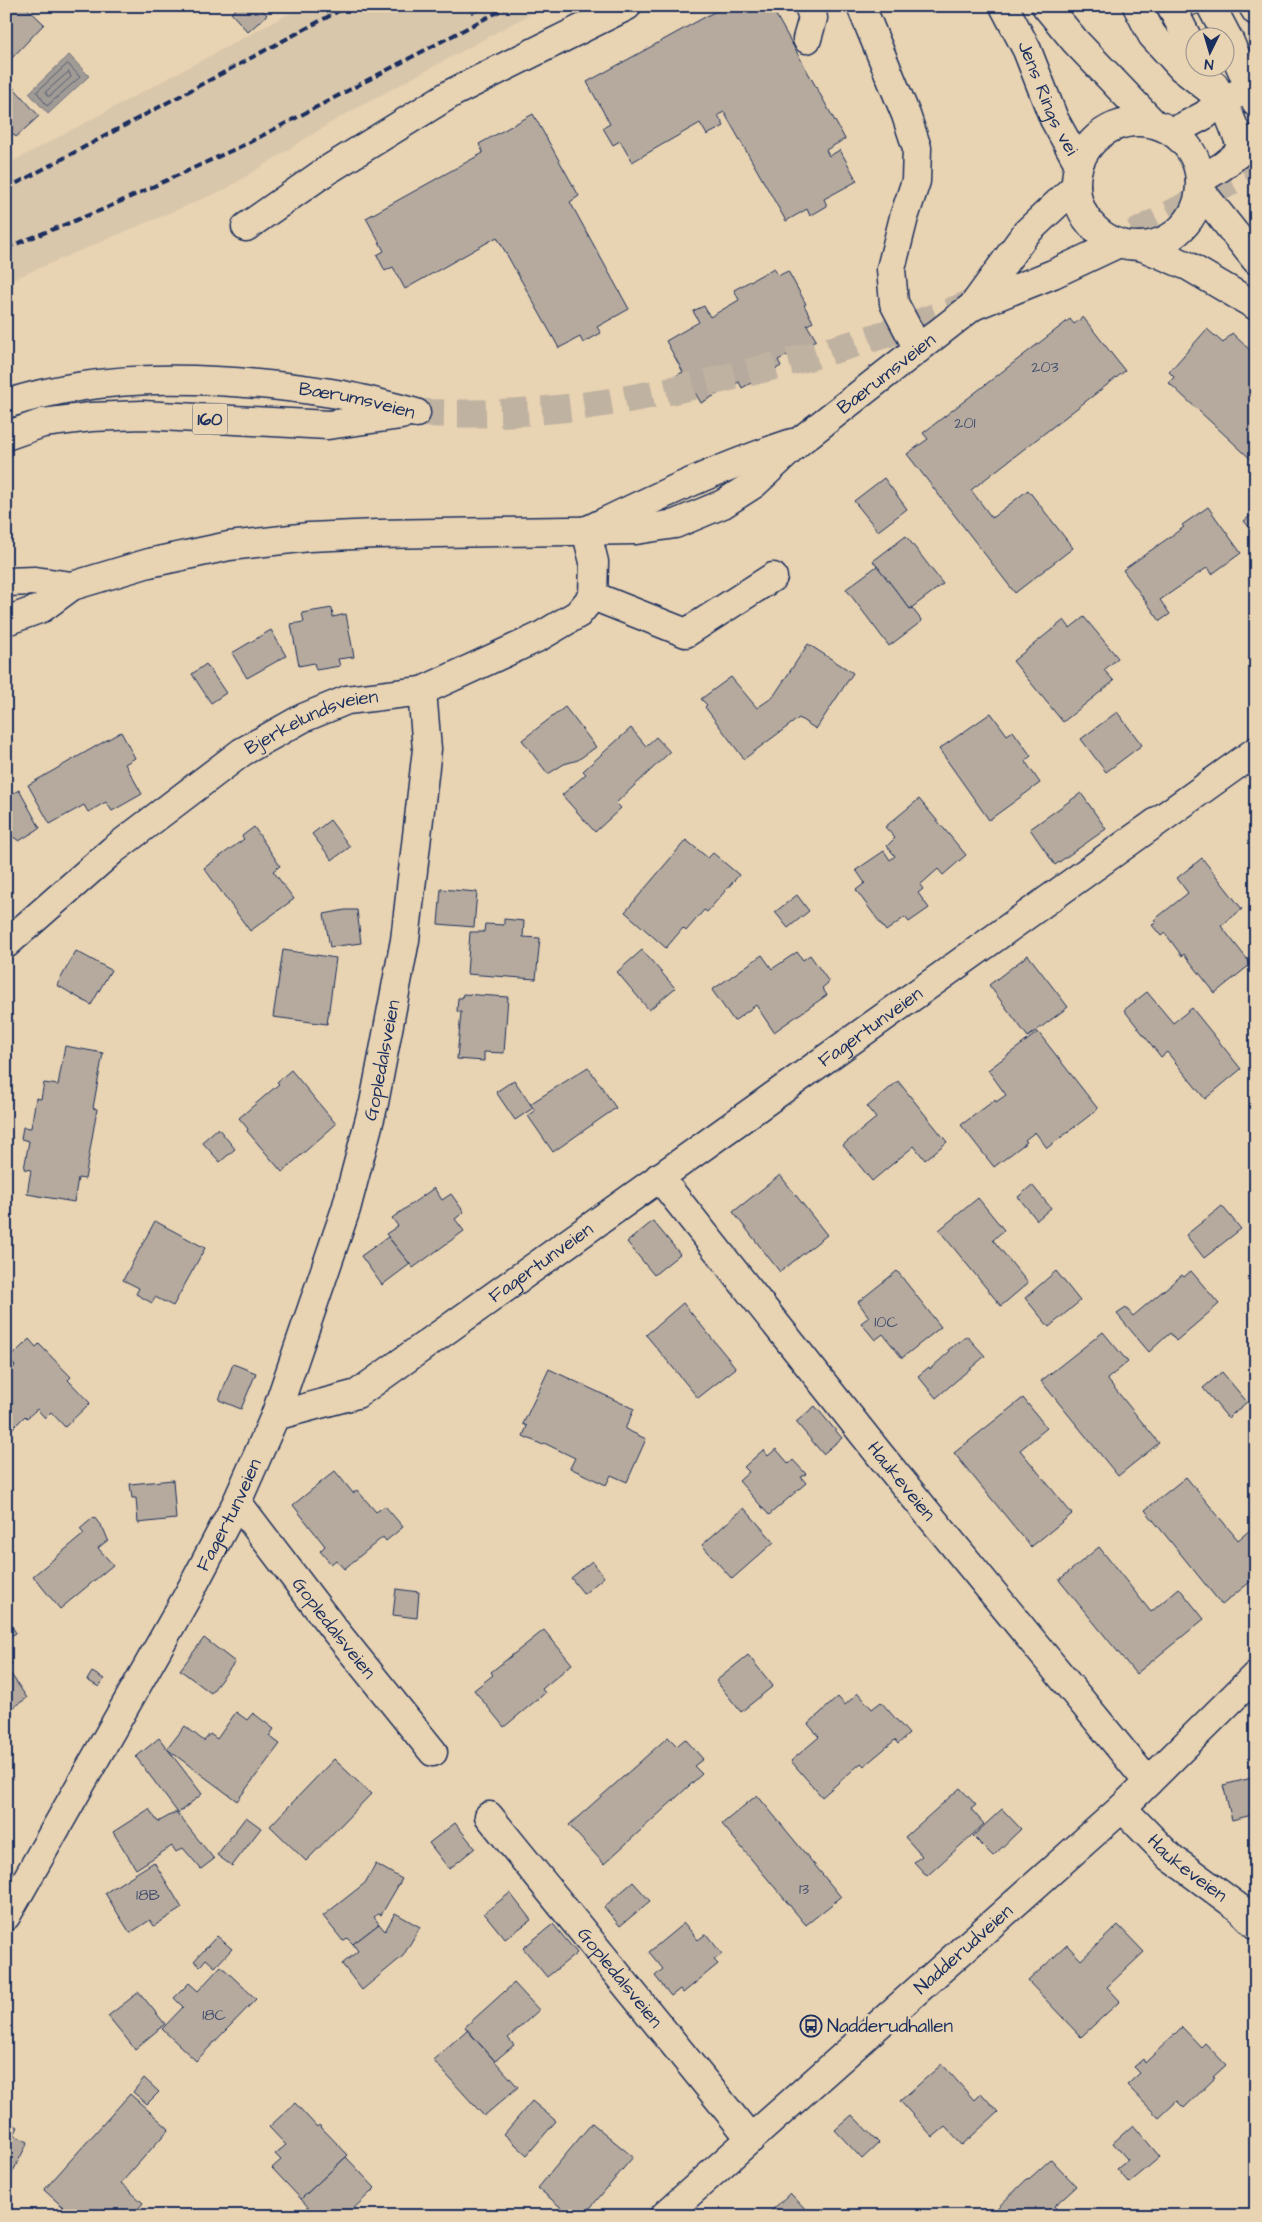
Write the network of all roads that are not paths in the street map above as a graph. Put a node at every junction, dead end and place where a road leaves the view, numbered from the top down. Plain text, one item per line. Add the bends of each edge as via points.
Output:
1 (627, 6) edge
2 (809, 6) edge
3 (861, 6) edge
4 (1004, 6) edge
5 (1046, 6) edge
6 (1137, 6) edge
7 (1171, 6) edge
8 (1212, 6) edge
9 (1253, 6) edge
10 (1256, 11) edge
11 (1184, 31) edge
12 (807, 39) dead end
13 (1210, 78) edge
14 (1254, 92) edge
15 (1223, 100) junction
16 (1163, 127) junction
17 (1251, 146) edge
18 (1077, 175) junction
19 (1200, 184) junction
20 (246, 227) dead end
21 (1130, 245) junction
22 (1256, 260) edge
23 (973, 306) junction
24 (1256, 306) edge
25 (918, 349) junction
26 (6, 404) edge
27 (6, 436) edge
28 (586, 530) junction
29 (773, 578) dead end
30 (6, 582) edge
31 (72, 586) junction
32 (593, 596) junction
33 (6, 621) edge
34 (422, 691) junction
35 (1256, 751) edge
36 (6, 944) edge
37 (659, 1177) junction
38 (275, 1416) junction
39 (237, 1502) junction
40 (1256, 1675) edge
41 (433, 1752) dead end
42 (1148, 1782) junction
43 (1122, 1808) junction
44 (489, 1816) dead end
45 (6, 1916) edge
46 (1256, 1925) edge
47 (752, 2138) junction
48 (664, 2216) edge

1 - 20 street via 452,93 326,171
2 - 12 street via 813,18
3 - 25 street via 917,148 916,181 892,269 894,303
4 - 18 street, Jens Rings vei via 1027,50
5 - 16 street via 1075,41
6 - 15 street via 1152,35 1182,68
7 - 11 street
8 - 14 street
9 - 10 street
13 - 15 street
14 - 15 street
15 - 16 street via 1205,115
15 - 17 street
16 - 18 street via 1131,122 1111,127 1093,140
16 - 19 street via 1189,148 1198,168
17 - 19 street
18 - 21 street via 1077,200 1086,218 1100,234
18 - 23 street, Bærumsveien via 1026,233
19 - 21 street via 1196,207 1174,234 1158,242
19 - 22 street
21 - 23 street, Bærumsveien
21 - 24 street via 1188,266
23 - 25 street, Bærumsveien
25 - 28 street, Bærumsveien via 800,440 754,484 722,504 675,524 636,530
26 - 27 street, Bærumsveien / 160 via 39,394 114,382 168,380 332,393 416,413 328,425 142,415 91,417 43,423
28 - 31 street, Bærumsveien via 377,534 238,545 149,563
28 - 32 street via 594,562
29 - 32 street via 686,633
30 - 31 street, Bærumsveien via 35,581
31 - 33 street, Bærumsveien via 42,608
32 - 34 street, Bjerkelundsveien via 578,614 539,637
34 - 36 street, Bjerkelundsveien via 347,700 303,718 242,752 113,850
34 - 38 street, Gopledalsveien via 426,749 406,930 374,1103 346,1209
35 - 37 street, Fagertunveien
37 - 38 street, Fagertunveien via 358,1394
37 - 42 street, Haukeveien via 880,1455
38 - 39 street, Fagertunveien
39 - 41 street, Gopledalsveien
39 - 45 street, Fagertunveien via 187,1597
40 - 42 street, Nadderudveien
42 - 43 street, Nadderudveien
43 - 46 street, Haukeveien via 1170,1856 1239,1908
43 - 47 street, Nadderudveien
44 - 47 street, Gopledalsveien
47 - 48 street, Nadderudveien

